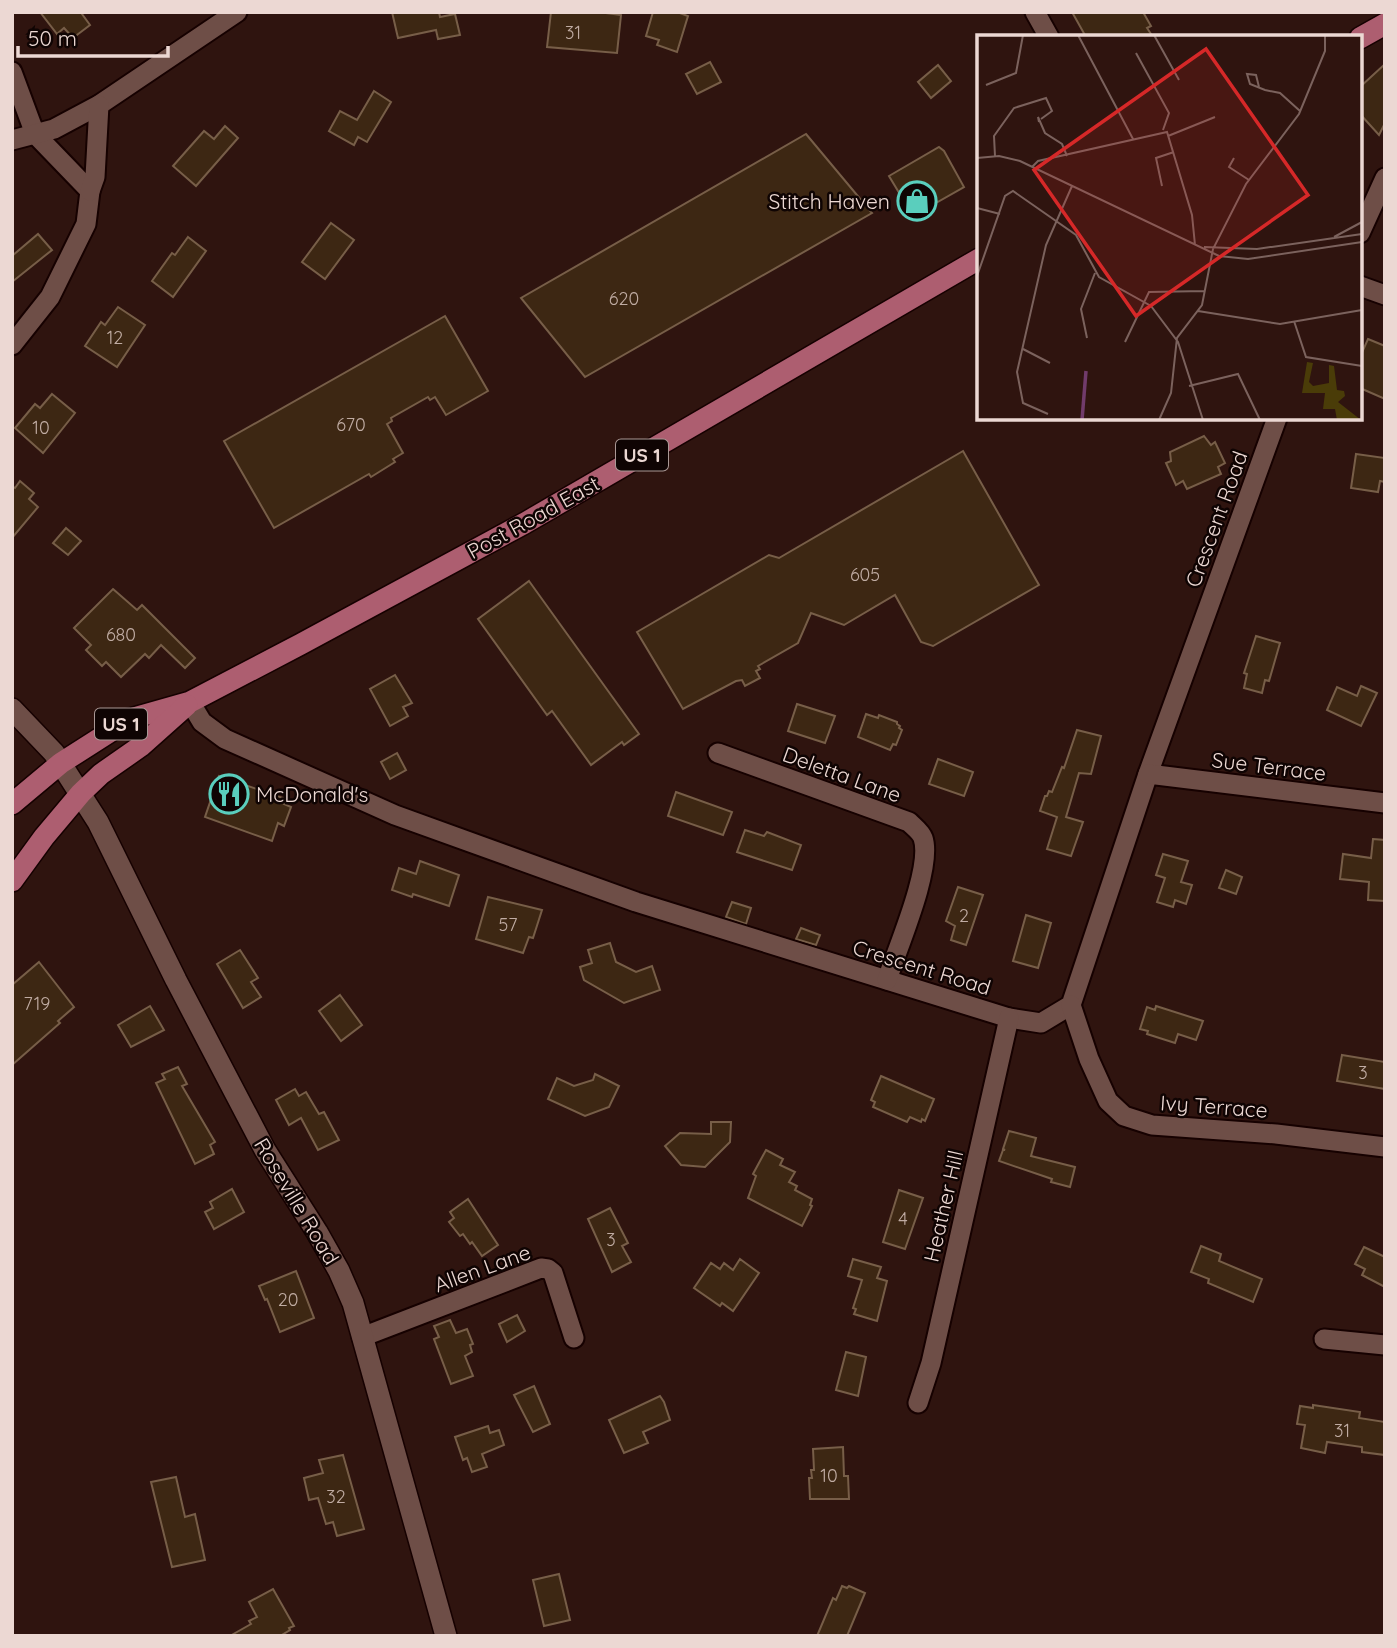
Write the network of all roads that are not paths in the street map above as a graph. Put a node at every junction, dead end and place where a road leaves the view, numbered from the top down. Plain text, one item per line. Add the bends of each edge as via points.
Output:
1 (237, 12) edge
2 (1035, 12) edge
3 (1385, 24) edge
4 (1048, 35) edge
5 (1362, 37) edge
6 (12, 72) edge
7 (99, 105) junction
8 (35, 134) junction
9 (12, 140) edge
10 (1385, 178) edge
11 (90, 191) junction
12 (1362, 229) edge
13 (977, 260) edge
14 (1362, 287) edge
15 (1385, 295) edge
16 (12, 345) edge
17 (1276, 420) edge
18 (190, 702) junction
19 (12, 709) edge
20 (718, 753) dead end
21 (61, 763) junction
22 (1147, 774) junction
23 (80, 793) junction
24 (1385, 803) edge
25 (12, 804) edge
26 (12, 881) edge
27 (887, 980) junction
28 (1071, 1004) junction
29 (1009, 1017) junction
30 (1385, 1146) edge
31 (362, 1337) junction
32 (574, 1338) dead end
33 (1324, 1339) dead end
34 (1385, 1345) edge
35 (918, 1403) dead end
36 (446, 1636) edge

1 - 7 street
2 - 4 street
3 - 5 main road
6 - 8 street
7 - 8 street
7 - 11 street
8 - 9 street
8 - 11 street
10 - 12 street
11 - 16 street via 86,224 50,297
13 - 18 main road, Post Road East / US 1 via 525,523
14 - 15 street
17 - 22 street, Crescent Road
18 - 21 main road, Post Road East / US 1 via 130,719
18 - 23 main road, Post Road East / US 1
18 - 27 street, Crescent Road via 216,734 395,815 636,902
19 - 21 street, Roseville Road
20 - 27 street, Deletta Lane via 909,822 922,835 926,853 922,876
21 - 23 street, Roseville Road
21 - 25 main road, Post Road East / US 1
22 - 24 street, Sue Terrace
22 - 28 street, Crescent Road
23 - 26 main road, Post Road East / US 1
23 - 31 street, Roseville Road via 110,843 265,1150 339,1271
27 - 29 street, Crescent Road
28 - 29 street, Crescent Road via 1041,1023
28 - 30 street, Ivy Terrace via 1108,1101 1124,1116 1152,1125
29 - 35 street, Heather Hill
31 - 32 street, Allen Lane via 541,1268 553,1273
31 - 36 street, Roseville Road
33 - 34 street

